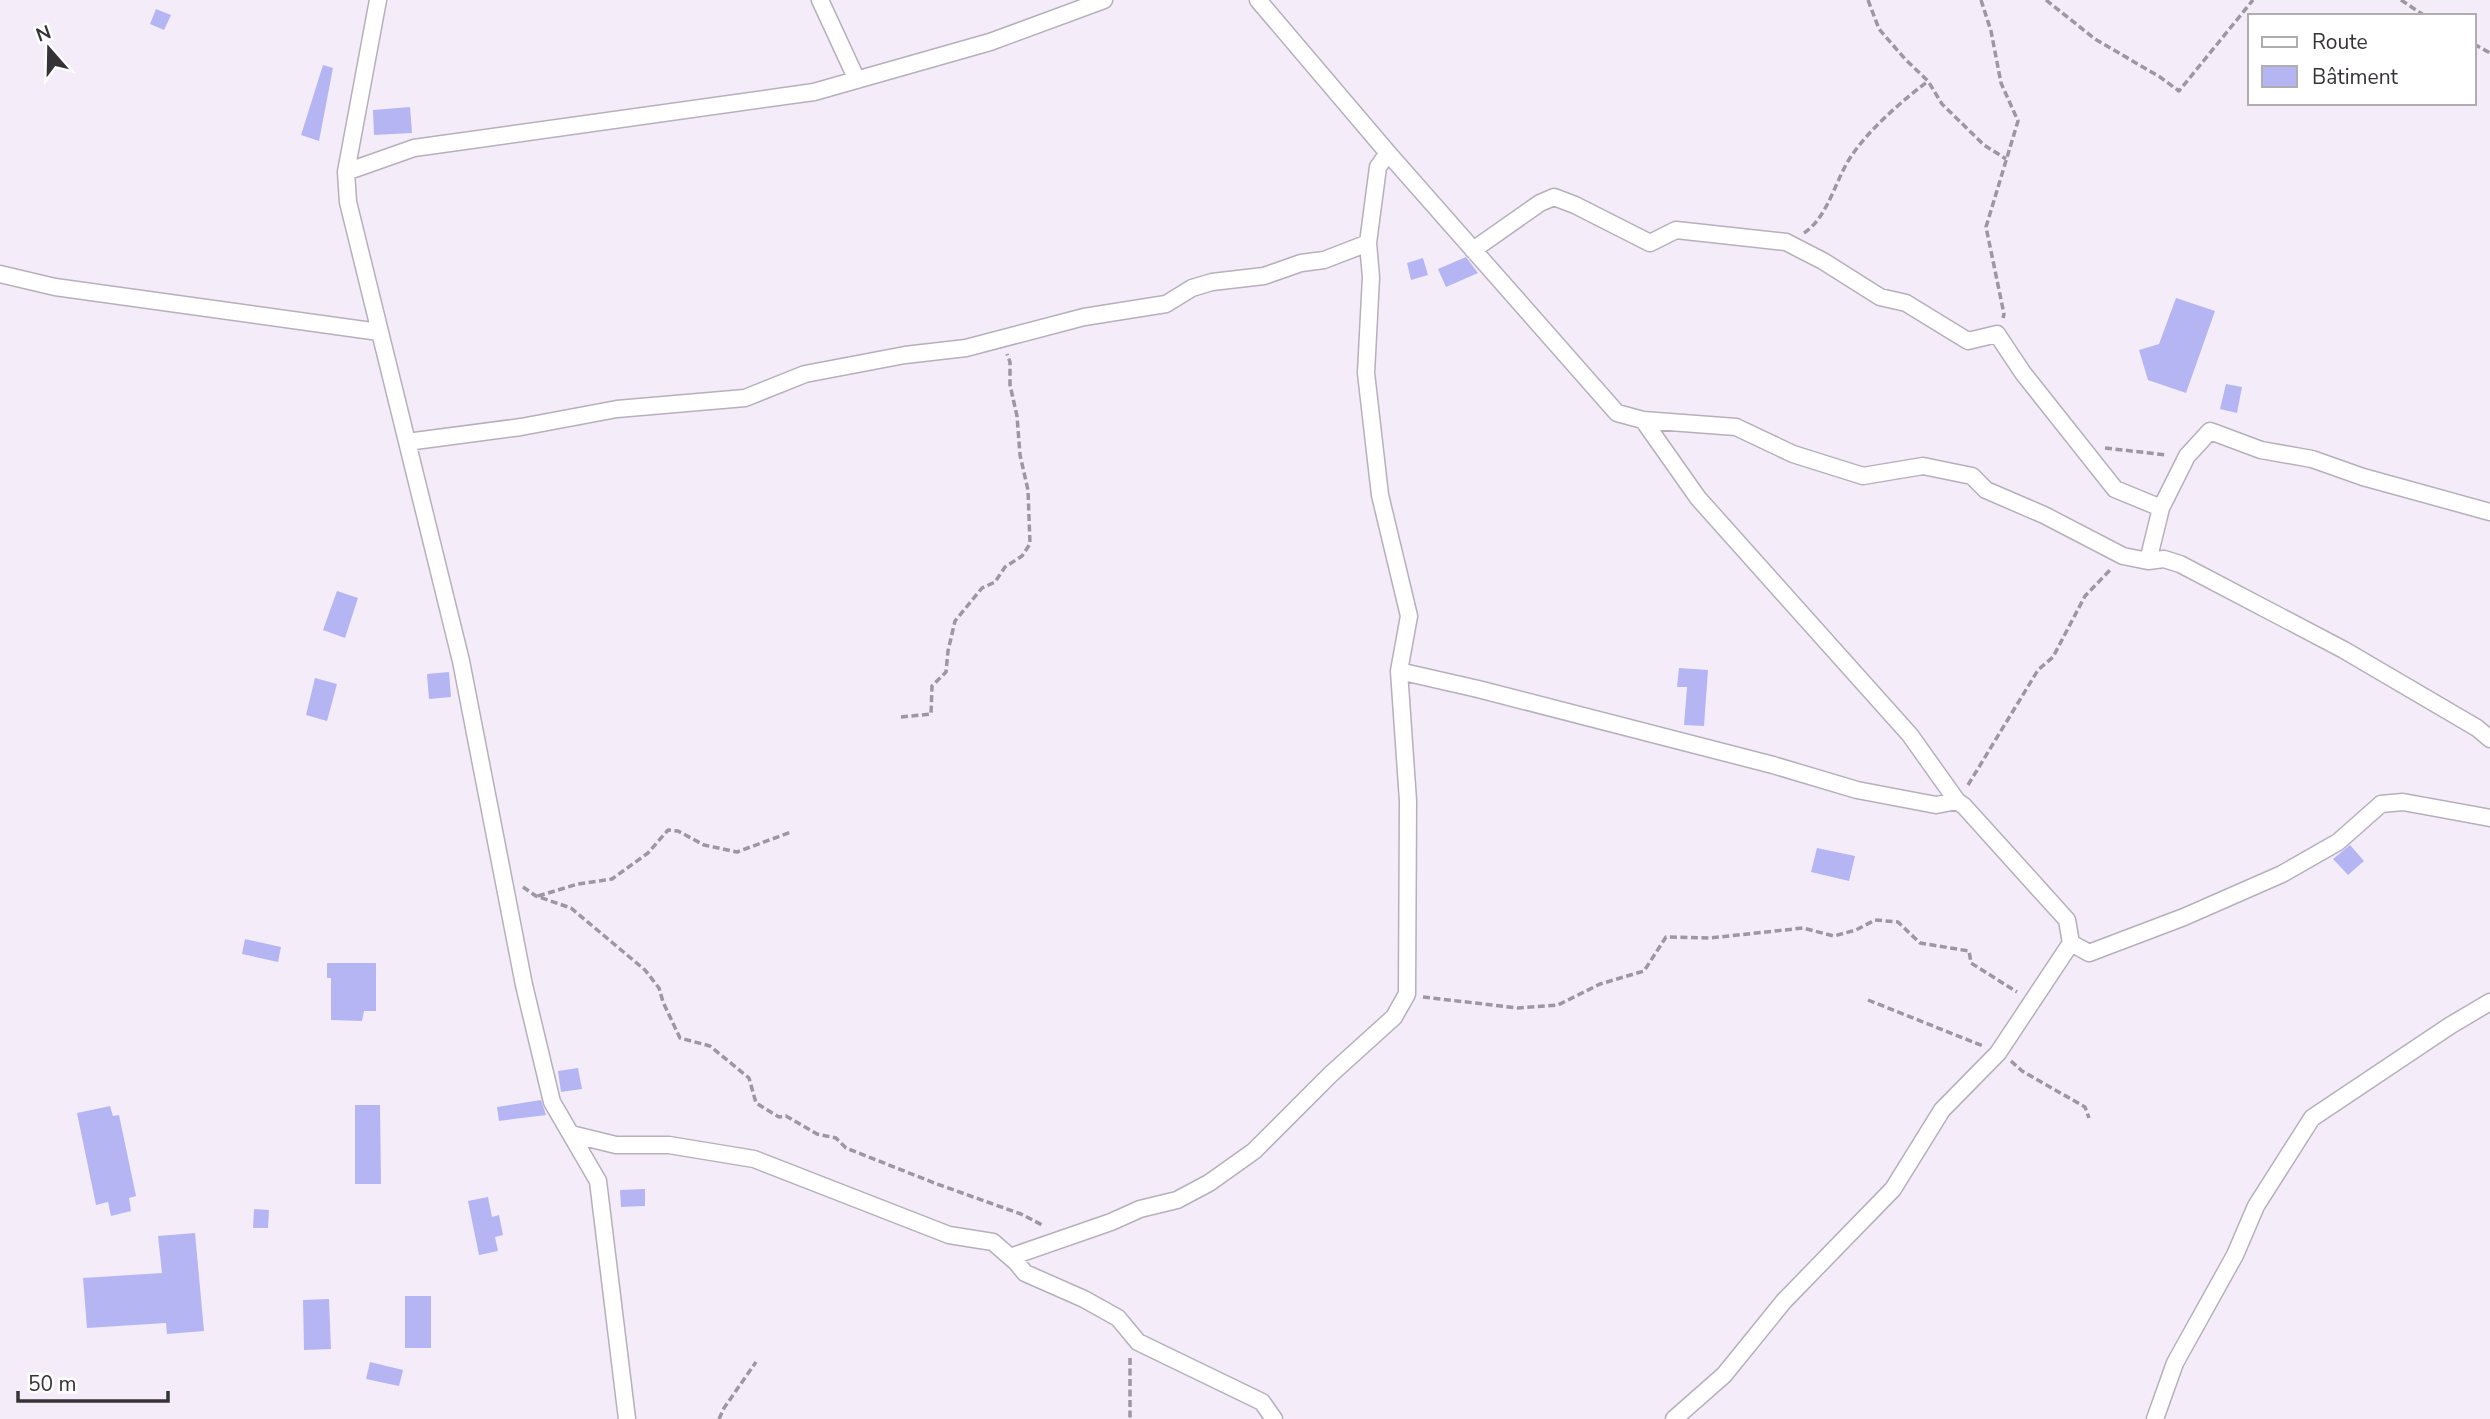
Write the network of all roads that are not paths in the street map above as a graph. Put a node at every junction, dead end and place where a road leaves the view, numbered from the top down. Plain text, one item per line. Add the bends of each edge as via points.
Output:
1 (378, 0) edge
2 (820, 0) edge
3 (1104, 0) edge
4 (1258, 0) edge
5 (857, 80) junction
6 (1388, 153) junction
7 (346, 172) junction
8 (1368, 243) junction
9 (1473, 250) junction
10 (0, 274) edge
11 (379, 332) junction
12 (1643, 420) junction
13 (407, 442) junction
14 (2161, 509) junction
15 (2490, 512) edge
16 (2148, 561) junction
17 (1399, 671) junction
18 (2490, 739) edge
19 (1957, 801) junction
20 (2490, 818) edge
21 (2071, 943) junction
22 (2490, 1002) edge
23 (571, 1134) junction
24 (1010, 1257) junction
25 (627, 1419) edge
26 (1274, 1419) edge
27 (1674, 1419) edge
28 (2155, 1419) edge

1 - 7 street
2 - 5 street
3 - 5 street via 990,42
4 - 6 street
5 - 7 street via 814,92 414,148
6 - 8 street via 1378,167
6 - 9 street
7 - 11 street via 348,202
8 - 13 street via 1264,276 1192,288 1166,304 1084,317 966,348 805,374 745,398 617,409
8 - 17 street via 1371,277 1366,373 1380,495 1409,617
9 - 12 street via 1617,413
9 - 14 street via 1554,197 1650,243 1676,230 1786,242 1881,297 1906,303 1968,341 1997,334 2115,489
10 - 11 street via 55,287
11 - 13 street
12 - 16 street via 1736,427 1793,454 1863,475 1923,466 1972,476 1986,489 2123,556
12 - 19 street via 1698,498 1910,735
13 - 23 street via 461,661 524,985 552,1101
14 - 15 street via 2187,457 2210,431 2261,450 2312,459
14 - 16 street
16 - 18 street via 2180,564 2298,625
17 - 19 street via 1857,790 1936,805
17 - 24 street via 1408,801 1407,994 1394,1017 1254,1151 1209,1183 1177,1200
19 - 21 street via 2067,920
20 - 21 street via 2403,803 2381,804 2338,842 2282,874 2105,948 2089,953
21 - 27 street via 1998,1053 1942,1110 1893,1189 1784,1301 1724,1375
22 - 28 street via 2312,1118 2256,1206 2235,1255 2175,1363
23 - 24 street via 615,1144 669,1145 754,1159 936,1230 993,1242
23 - 25 street via 598,1181
24 - 26 street via 1025,1273 1118,1318 1138,1342 1262,1402

